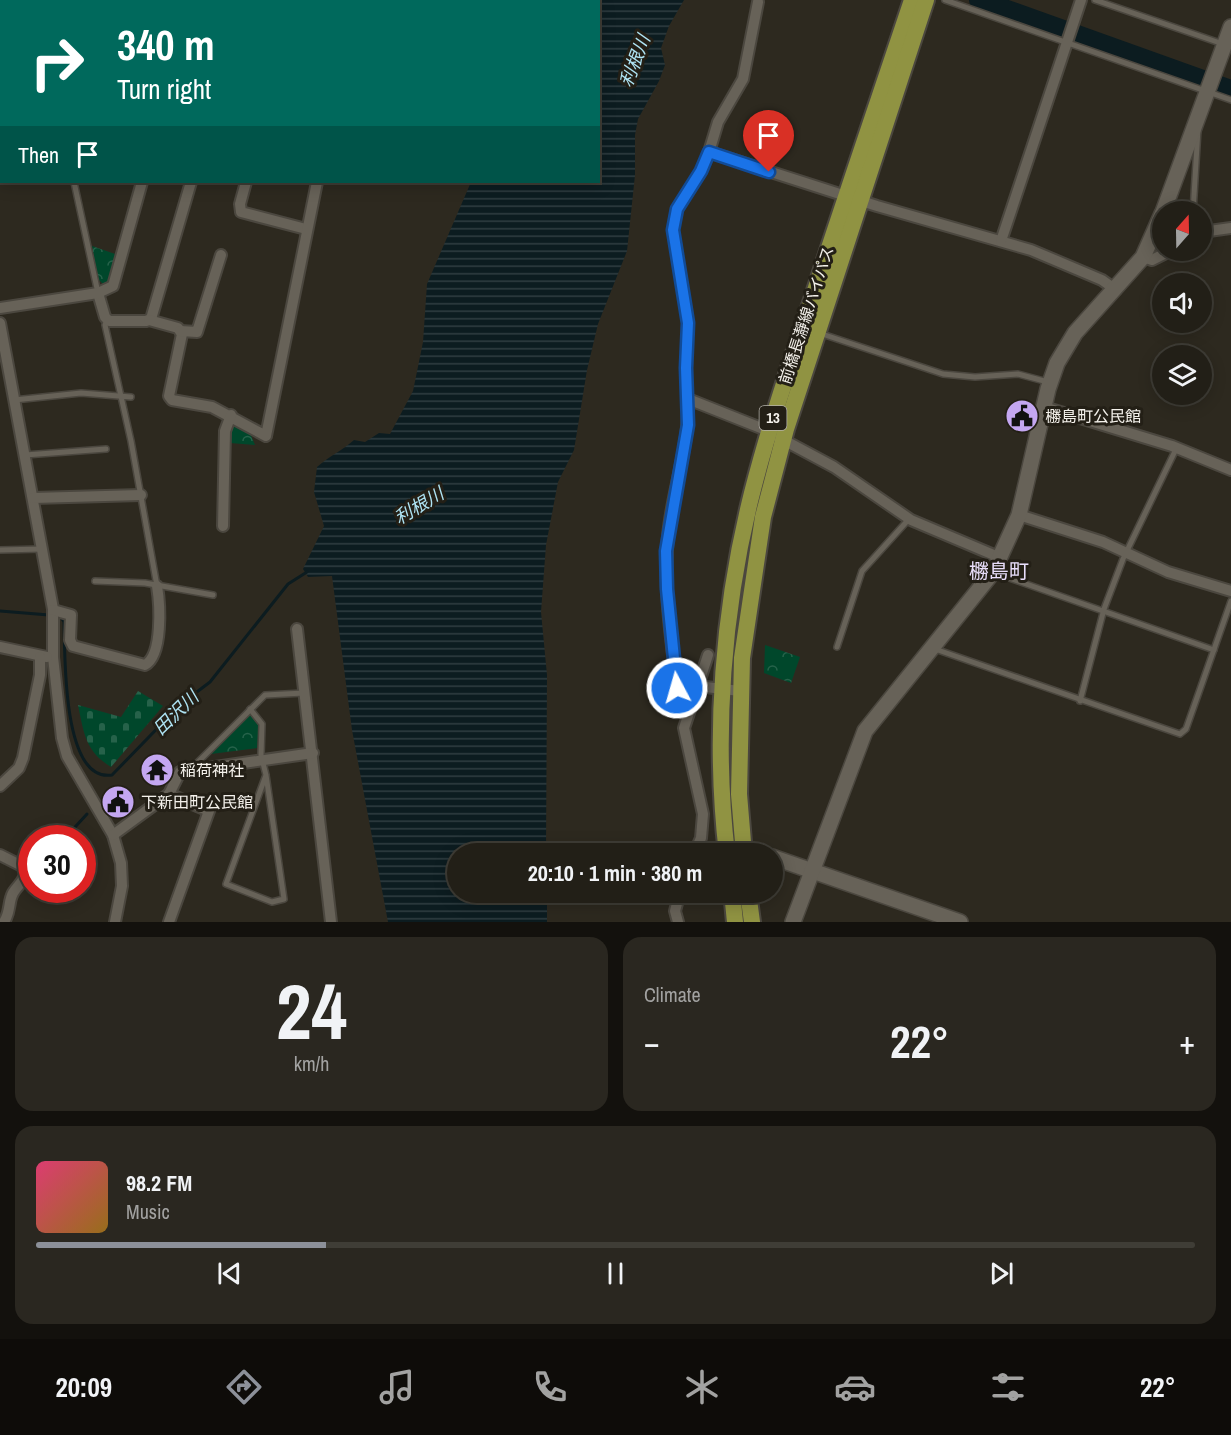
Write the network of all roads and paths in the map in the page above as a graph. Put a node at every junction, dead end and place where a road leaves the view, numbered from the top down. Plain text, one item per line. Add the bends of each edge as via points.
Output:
1 (912, 0) edge
2 (926, 0) edge
3 (945, 0) edge
4 (1081, 0) edge
5 (1095, 0) edge
6 (758, 1) edge
7 (1231, 27) edge
8 (1068, 41) junction
9 (1225, 44) junction
10 (1209, 86) junction
11 (1231, 100) edge
12 (1194, 126) junction
13 (709, 152) junction
14 (74, 183) edge
15 (142, 183) edge
16 (191, 183) edge
17 (246, 183) edge
18 (317, 183) edge
19 (853, 198) junction
20 (1167, 201) edge
21 (1194, 201) edge
22 (1231, 228) edge
23 (306, 229) junction
24 (1212, 231) edge
25 (1152, 237) edge
26 (1001, 241) junction
27 (221, 255) dead end
28 (1143, 257) junction
29 (1152, 260) edge
30 (1116, 290) junction
31 (98, 293) junction
32 (0, 308) edge
33 (107, 320) junction
34 (149, 320) junction
35 (0, 323) edge
36 (180, 331) junction
37 (818, 333) junction
38 (1050, 383) junction
39 (119, 394) junction
40 (131, 397) dead end
41 (688, 399) junction
42 (14, 400) junction
43 (1044, 407) junction
44 (231, 414) junction
45 (776, 436) junction
46 (1177, 447) junction
47 (106, 448) dead end
48 (25, 455) junction
49 (1231, 470) edge
50 (141, 495) junction
51 (33, 498) junction
52 (1019, 515) junction
53 (909, 519) junction
54 (223, 526) dead end
55 (42, 549) junction
56 (0, 550) edge
57 (1125, 553) junction
58 (1001, 558) junction
59 (993, 572) junction
60 (95, 581) dead end
61 (157, 586) junction
62 (1231, 591) edge
63 (213, 594) dead end
64 (1231, 601) edge
65 (53, 610) junction
66 (1103, 613) junction
67 (297, 629) dead end
68 (931, 646) junction
69 (0, 647) edge
70 (837, 647) dead end
71 (1214, 650) junction
72 (708, 655) dead end
73 (40, 657) junction
74 (53, 657) junction
75 (697, 686) junction
76 (732, 690) junction
77 (305, 693) junction
78 (693, 699) junction
79 (1080, 701) junction
80 (250, 709) junction
81 (313, 753) junction
82 (264, 759) junction
83 (197, 770) junction
84 (267, 775) junction
85 (0, 786) edge
86 (169, 794) junction
87 (113, 835) junction
88 (698, 843) edge
89 (738, 843) edge
90 (0, 855) edge
91 (783, 861) edge
92 (812, 870) junction
93 (677, 903) edge
94 (733, 903) edge
95 (749, 903) edge
96 (4, 922) edge
97 (114, 922) edge
98 (169, 922) edge
99 (331, 922) edge
100 (678, 922) edge
101 (735, 922) edge
102 (752, 922) edge
103 (793, 922) edge
104 (960, 922) edge

1 - 19 main road, 前橋長瀞線バイパス / 13
2 - 19 main road, 前橋長瀞線バイパス / 13
3 - 8 lane
4 - 8 street
5 - 9 lane
6 - 13 street via 744,79 718,122
7 - 9 street
8 - 10 lane
8 - 26 street
9 - 10 street
10 - 11 lane
10 - 12 street
12 - 20 street
12 - 21 lane via 1199,133
13 - 19 street
13 - 41 lane via 673,220 687,308
14 - 31 lane
15 - 31 street via 113,286
16 - 34 street
17 - 23 street via 241,212
18 - 23 street
19 - 26 street
19 - 37 main road, 前橋長瀞線バイパス / 13
19 - 45 main road, 前橋長瀞線バイパス / 13
22 - 24 street
23 - 44 street via 266,436
25 - 28 street
26 - 30 street via 1041,254
27 - 36 street via 197,332
28 - 29 street
28 - 30 street
30 - 38 street via 1075,333
31 - 32 street
31 - 33 street
33 - 34 street
33 - 39 lane
34 - 36 street
35 - 42 street
36 - 44 street via 169,396 172,400 212,406
37 - 38 lane via 943,374 1018,374
37 - 45 main road, 前橋長瀞線バイパス / 13
38 - 43 street
39 - 40 lane
39 - 42 lane via 81,393
39 - 50 lane
41 - 45 street
41 - 78 street via 685,445 668,534 667,589 677,688 681,695
42 - 48 street
43 - 46 street
43 - 52 street
44 - 54 street via 225,431
45 - 53 street via 834,467
45 - 76 main road, 前橋長瀞線バイパス / 13 via 742,658
46 - 49 street
46 - 57 lane
47 - 48 lane
48 - 51 street
50 - 51 street
50 - 61 lane
51 - 55 street
52 - 57 street via 1090,537
52 - 58 street
53 - 58 street
53 - 70 lane via 862,571
55 - 56 lane
55 - 65 street
57 - 62 street via 1168,572
57 - 66 lane
58 - 59 street
59 - 66 lane
59 - 68 street
60 - 61 lane
61 - 63 lane
61 - 65 street via 158,631 152,659 145,665 73,646 71,615
64 - 71 lane
65 - 74 street
66 - 71 lane
66 - 79 lane
67 - 77 street
68 - 79 lane
68 - 92 street via 865,731
69 - 73 street
71 - 79 lane via 1186,729 1180,734
72 - 75 street
73 - 74 street
73 - 85 street via 23,758
74 - 87 street via 67,756
75 - 76 street
75 - 78 street
76 - 89 main road, 前橋長瀞線バイパス / 13
77 - 80 lane via 265,694
77 - 81 street
78 - 88 street via 684,734 703,814
80 - 82 lane via 262,724
80 - 83 lane via 197,763
81 - 82 street
81 - 99 street
82 - 83 street
82 - 84 lane
83 - 86 street via 180,772
84 - 84 lane via 284,899 272,902 226,884
86 - 87 street
86 - 98 street via 209,811
87 - 97 street via 121,863 122,886
90 - 96 street via 26,871 13,893
91 - 92 street
92 - 103 street
92 - 104 street
93 - 100 street
94 - 101 main road
95 - 102 main road

